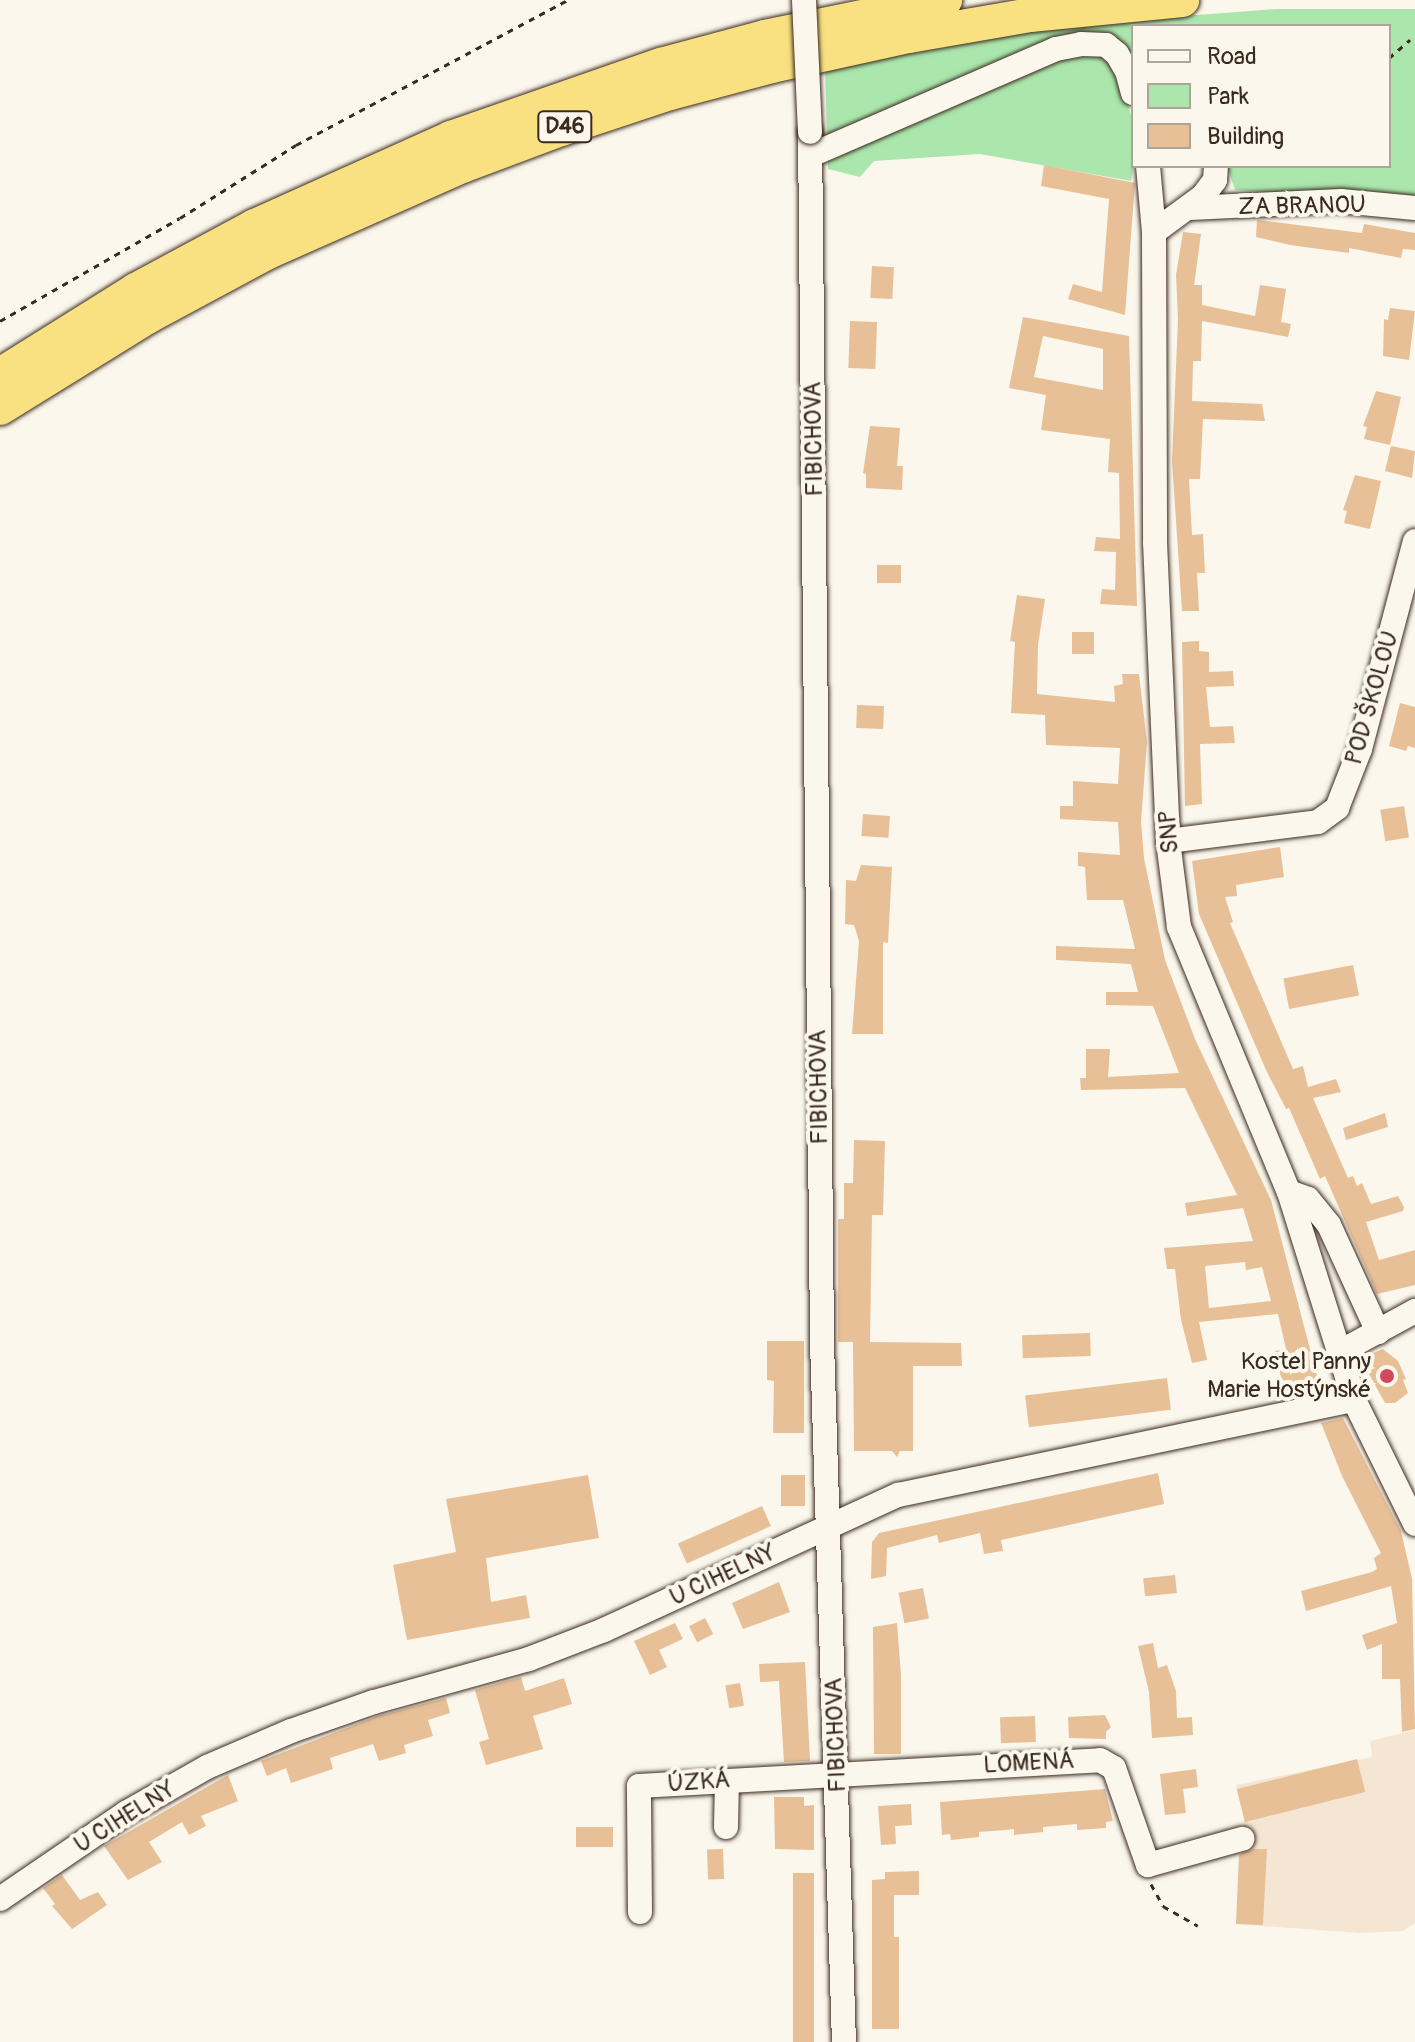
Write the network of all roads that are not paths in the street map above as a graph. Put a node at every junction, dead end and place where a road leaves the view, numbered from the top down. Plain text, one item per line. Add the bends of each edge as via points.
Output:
1 (804, 0) edge
2 (945, 0) edge
3 (1182, 0) edge
4 (1131, 86) edge
5 (811, 144) junction
6 (1148, 168) edge
7 (1216, 168) edge
8 (1190, 208) junction
9 (1415, 208) edge
10 (1154, 232) junction
11 (0, 375) edge
12 (0, 408) edge
13 (1415, 541) edge
14 (1168, 841) junction
15 (1289, 1192) junction
16 (1415, 1311) edge
17 (1378, 1332) junction
18 (1338, 1353) junction
19 (1354, 1400) junction
20 (1415, 1524) edge
21 (828, 1526) junction
22 (838, 1772) junction
23 (727, 1781) junction
24 (726, 1827) dead end
25 (1242, 1839) dead end
26 (0, 1899) edge
27 (640, 1912) dead end
28 (844, 2042) edge

1 - 5 street, FIBICHOVA, bridge
2 - 11 highway, D46 via 765,37 661,65 451,138 255,226 122,298
3 - 12 highway, D46 via 1030,15 909,36 685,89 561,129 434,177 268,252 149,316
4 - 5 street via 1117,54 1106,45 1081,44
5 - 21 street, FIBICHOVA
6 - 10 street, SNP
7 - 8 street via 1215,180
8 - 9 street, ZA BRANOU via 1341,201
8 - 10 street
10 - 14 street, SNP via 1155,542
13 - 14 street, POD ŠKOLOU via 1360,749 1337,808 1318,822
14 - 15 street, SNP via 1179,927
15 - 17 street via 1308,1199 1329,1225
15 - 18 street, SNP
16 - 17 street
17 - 18 street
18 - 19 street, SNP
19 - 20 street
19 - 21 street, U CIHELNY via 898,1495
21 - 22 street, FIBICHOVA
21 - 26 street, U CIHELNY via 604,1630 529,1659 374,1702 207,1767 126,1813
22 - 23 street, ÚZKÁ
22 - 25 street, LOMENÁ via 1100,1760 1114,1768 1148,1865
22 - 28 street, FIBICHOVA
23 - 24 street
23 - 27 street, ÚZKÁ via 639,1786

